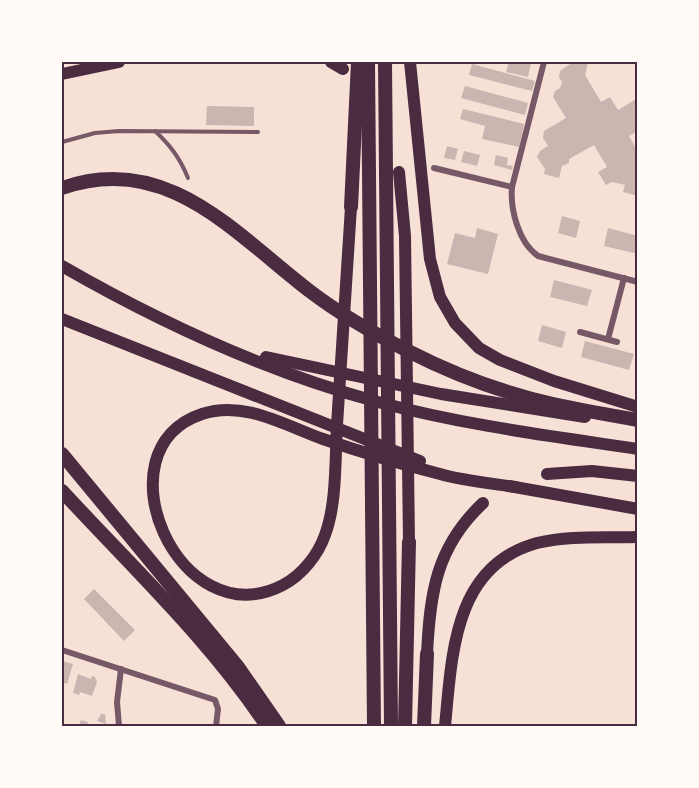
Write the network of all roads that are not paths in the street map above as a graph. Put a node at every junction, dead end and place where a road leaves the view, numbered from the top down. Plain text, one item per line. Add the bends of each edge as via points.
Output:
1 (119, 62) edge
2 (331, 62) edge
3 (358, 62) edge
4 (368, 62) edge
5 (385, 62) edge
6 (410, 62) edge
7 (544, 62) edge
8 (343, 69) dead end
9 (62, 74) edge
10 (155, 131) junction
11 (258, 132) dead end
12 (62, 142) edge
13 (435, 168) dead end
14 (399, 172) dead end
15 (188, 178) dead end
16 (512, 187) junction
17 (62, 188) edge
18 (351, 207) joint
19 (62, 266) edge
20 (624, 278) junction
21 (638, 282) edge
22 (62, 319) edge
23 (579, 332) dead end
24 (608, 339) junction
25 (617, 342) dead end
26 (309, 374) junction
27 (638, 407) edge
28 (638, 422) edge
29 (638, 449) edge
30 (62, 454) edge
31 (443, 473) junction
32 (547, 474) dead end
33 (638, 476) edge
34 (62, 491) edge
35 (483, 503) dead end
36 (638, 509) edge
37 (638, 537) edge
38 (409, 542) joint
39 (62, 650) edge
40 (427, 654) joint
41 (121, 669) junction
42 (119, 726) edge
43 (216, 726) edge
44 (267, 726) edge
45 (279, 726) edge
46 (374, 726) edge
47 (391, 726) edge
48 (405, 726) edge
49 (424, 726) edge
50 (445, 726) edge

1 - 9 highway
2 - 8 highway
3 - 18 highway
4 - 46 highway
5 - 47 highway
6 - 27 highway via 430,259 440,297 455,323 479,348 500,360
7 - 16 street
10 - 11 lane
10 - 12 lane via 95,134
10 - 15 lane via 170,144
13 - 16 street
14 - 38 highway via 405,236
16 - 20 street via 511,199 522,236 532,252
17 - 28 highway via 94,179 121,178 175,191 217,216 314,294 376,334 441,367 551,404
18 - 31 highway via 331,510 320,549 301,573 285,584 247,594 222,590 184,566 158,518 152,485 163,444 189,419 223,410 251,412 303,431
19 - 26 highway via 128,304 221,346
20 - 21 street
20 - 24 street
22 - 31 highway
23 - 24 street
24 - 25 street
26 - 28 highway
26 - 29 highway via 377,402 441,417
30 - 45 highway via 238,667
31 - 36 highway
32 - 33 highway via 592,471
34 - 44 highway via 228,672
35 - 40 highway via 456,533 438,570
37 - 50 highway via 537,543 490,569 468,600 455,638
38 - 48 highway
39 - 41 street
40 - 49 highway
41 - 42 street
41 - 43 street via 215,700

